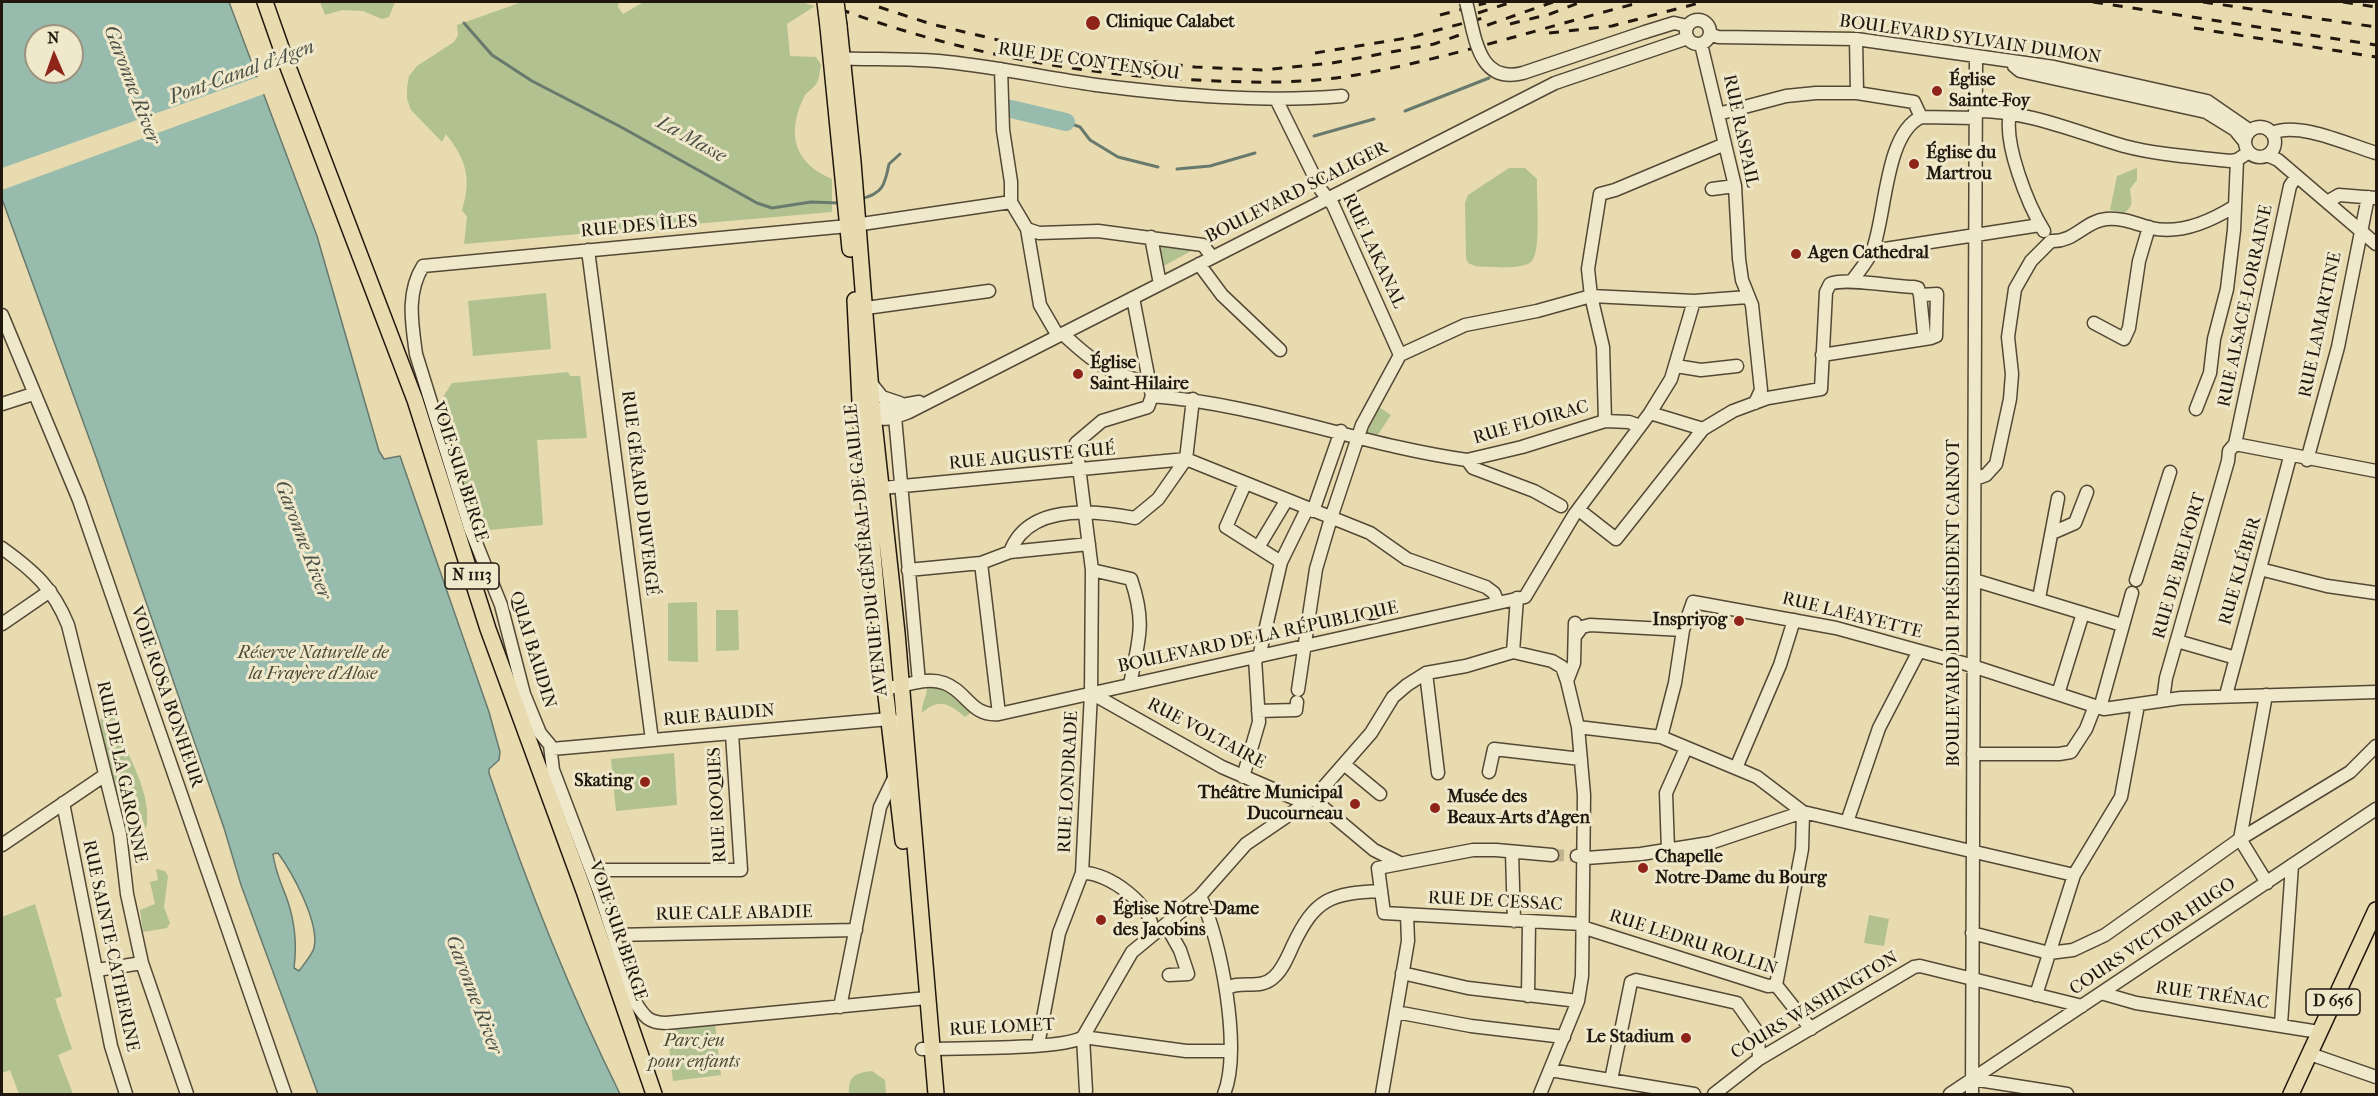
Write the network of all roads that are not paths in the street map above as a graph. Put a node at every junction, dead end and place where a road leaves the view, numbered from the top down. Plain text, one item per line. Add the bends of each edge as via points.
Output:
1 (265, 2) edge
2 (825, 2) edge
3 (836, 2) edge
4 (1466, 2) edge
5 (834, 26) junction
6 (1688, 32) junction
7 (1710, 34) junction
8 (1856, 39) junction
9 (1701, 44) junction
10 (1977, 57) junction
11 (837, 58) junction
12 (2010, 63) junction
13 (1001, 69) junction
14 (1976, 70) junction
15 (1857, 93) junction
16 (1342, 96) dead end
17 (1277, 101) junction
18 (2010, 113) junction
19 (1718, 114) junction
20 (1976, 114) junction
21 (1921, 117) junction
22 (2272, 133) junction
23 (2248, 141) junction
24 (1725, 144) junction
25 (2376, 153) edge
26 (2273, 155) junction
27 (2237, 160) junction
28 (2296, 177) junction
29 (1735, 186) junction
30 (1712, 189) dead end
31 (1329, 197) junction
32 (2372, 198) edge
33 (1011, 202) junction
34 (2327, 202) junction
35 (2235, 206) junction
36 (850, 223) junction
37 (2040, 225) junction
38 (2149, 227) junction
39 (1027, 229) junction
40 (2360, 230) junction
41 (1977, 236) junction
42 (1151, 237) junction
43 (2050, 241) junction
44 (2376, 244) edge
45 (588, 250) junction
46 (1872, 251) junction
47 (1212, 257) junction
48 (1198, 264) junction
49 (423, 266) joint
50 (1852, 281) junction
51 (1160, 284) junction
52 (989, 291) dead end
53 (1591, 296) junction
54 (1748, 297) junction
55 (1133, 298) junction
56 (1694, 302) junction
57 (866, 309) junction
58 (2, 315) edge
59 (2094, 323) dead end
60 (1060, 335) junction
61 (1280, 350) dead end
62 (1400, 355) junction
63 (1821, 355) junction
64 (1747, 365) junction
65 (1676, 366) junction
66 (865, 382) junction
67 (1150, 389) junction
68 (33, 394) junction
69 (1193, 399) junction
70 (932, 400) junction
71 (1755, 403) junction
72 (2, 404) edge
73 (907, 404) junction
74 (2196, 409) dead end
75 (1650, 413) junction
76 (876, 419) junction
77 (1605, 421) junction
78 (1640, 426) junction
79 (1703, 429) junction
80 (1341, 432) junction
81 (1358, 436) junction
82 (2235, 444) junction
83 (2290, 457) junction
84 (1186, 459) junction
85 (1467, 460) junction
86 (2307, 460) junction
87 (1078, 471) junction
88 (2170, 471) dead end
89 (2376, 471) edge
90 (1975, 479) junction
91 (1245, 484) junction
92 (901, 487) junction
93 (882, 488) junction
94 (2086, 492) dead end
95 (2058, 498) dead end
96 (1286, 501) junction
97 (1310, 510) junction
98 (1571, 510) junction
99 (1083, 511) junction
100 (1331, 518) junction
101 (2052, 533) junction
102 (1089, 544) junction
103 (1259, 546) junction
104 (2, 548) edge
105 (1010, 552) junction
106 (1281, 562) junction
107 (981, 563) junction
108 (2260, 569) junction
109 (908, 570) junction
110 (1092, 570) junction
111 (1974, 580) junction
112 (2136, 580) dead end
113 (50, 591) junction
114 (2132, 593) dead end
115 (2376, 593) edge
116 (1521, 598) junction
117 (2039, 598) junction
118 (1498, 603) junction
119 (2083, 613) junction
120 (880, 614) junction
121 (1794, 620) junction
122 (2, 624) edge
123 (2122, 625) junction
124 (1683, 630) junction
125 (2177, 641) junction
126 (1303, 647) junction
127 (1513, 651) junction
128 (1919, 651) junction
129 (1257, 658) junction
130 (2236, 658) junction
131 (1973, 666) junction
132 (1426, 673) junction
133 (1568, 681) junction
134 (919, 682) junction
135 (1130, 684) junction
136 (900, 686) junction
137 (2376, 692) edge
138 (1091, 693) junction
139 (2058, 694) junction
140 (2266, 694) junction
141 (2226, 695) junction
142 (2163, 700) junction
143 (2138, 705) junction
144 (2097, 707) junction
145 (1258, 711) junction
146 (999, 714) junction
147 (896, 721) junction
148 (1578, 727) junction
149 (732, 734) junction
150 (1661, 737) junction
151 (652, 740) junction
152 (2376, 746) edge
153 (1686, 748) junction
154 (552, 749) junction
155 (1973, 754) junction
156 (1581, 759) junction
157 (1345, 765) junction
158 (1737, 768) junction
159 (1489, 772) dead end
160 (896, 773) junction
161 (1438, 773) dead end
162 (105, 775) junction
163 (1243, 777) junction
164 (1380, 794) dead end
165 (1309, 801) junction
166 (63, 803) junction
167 (2376, 809) edge
168 (1803, 812) junction
169 (1847, 822) junction
170 (2240, 839) junction
171 (2, 845) edge
172 (1374, 850) junction
173 (1668, 850) junction
174 (1972, 850) junction
175 (1512, 852) junction
176 (1552, 855) tunnel mouth
177 (1579, 857) junction
178 (1398, 862) junction
179 (2292, 865) junction
180 (1378, 868) junction
181 (591, 870) junction
182 (1082, 873) junction
183 (2074, 875) junction
184 (2267, 883) junction
185 (1381, 891) junction
186 (1200, 896) junction
187 (2376, 910) edge
188 (1407, 915) junction
189 (1514, 921) junction
190 (1529, 922) junction
191 (1166, 925) junction
192 (1582, 925) junction
193 (856, 930) junction
194 (1152, 933) junction
195 (1972, 933) junction
196 (614, 935) junction
197 (2049, 953) junction
198 (142, 963) junction
199 (97, 970) junction
200 (1402, 974) junction
201 (1169, 975) dead end
202 (1972, 980) junction
203 (1776, 985) junction
204 (1226, 989) junction
205 (2101, 993) junction
206 (2036, 994) junction
207 (1528, 996) junction
208 (922, 998) junction
209 (1578, 1001) junction
210 (2082, 1006) junction
211 (840, 1007) junction
212 (1396, 1012) junction
213 (2281, 1024) junction
214 (1811, 1029) junction
215 (2319, 1032) junction
216 (1083, 1037) junction
217 (1564, 1037) junction
218 (1038, 1045) junction
219 (927, 1049) junction
220 (1229, 1051) junction
221 (2310, 1054) junction
222 (1759, 1059) junction
223 (1550, 1070) junction
224 (2376, 1077) edge
225 (1972, 1079) junction
226 (1611, 1080) junction
227 (1086, 1091) dead end
228 (126, 1095) edge
229 (187, 1095) edge
230 (285, 1095) edge
231 (654, 1095) edge
232 (926, 1095) edge
233 (936, 1095) edge
234 (1224, 1095) edge
235 (1382, 1095) edge
236 (1540, 1095) edge
237 (1694, 1095) edge
238 (1714, 1095) edge
239 (1950, 1095) edge
240 (1972, 1095) edge
241 (2067, 1095) edge
242 (2291, 1095) edge

1 - 231 main road, VOIE SUR BERGE / N 1113 via 415,400 488,629
2 - 5 main road, bridge
3 - 5 main road, AVENUE DU GÉNÉRAL DE GAULLE, bridge
4 - 6 street, bridge via 1484,61 1494,71 1506,75 1523,73 1674,23
5 - 11 main road, AVENUE DU GÉNÉRAL DE GAULLE
6 - 7 street via 1693,21 1700,20 1709,26
6 - 9 street via 1692,42
6 - 31 street, BOULEVARD SCALIGER via 1555,83
7 - 8 street, BOULEVARD SYLVAIN DUMON
7 - 9 street
8 - 10 street, BOULEVARD SYLVAIN DUMON
8 - 15 street
9 - 19 street, RUE RASPAIL
10 - 12 street, BOULEVARD SYLVAIN DUMON
10 - 14 street, BOULEVARD DU PRÉSIDENT CARNOT
11 - 13 street, RUE DE CONTENSOU via 906,58
11 - 36 main road, AVENUE DU GÉNÉRAL DE GAULLE
12 - 14 street via 1992,62
12 - 23 street via 2020,71 2206,112
12 - 23 street, BOULEVARD SYLVAIN DUMON via 2033,64 2207,101
13 - 17 street, RUE DE CONTENSOU via 1095,85
13 - 33 street
14 - 20 street, BOULEVARD DU PRÉSIDENT CARNOT
15 - 19 street via 1786,96
15 - 21 street via 1914,102
16 - 17 street, RUE DE CONTENSOU
17 - 31 street, RUE LAKANAL
18 - 20 street
18 - 27 street via 2162,154
18 - 37 street via 2010,144
19 - 24 street, RUE RASPAIL
20 - 21 street
20 - 41 street, BOULEVARD DU PRÉSIDENT CARNOT
21 - 46 street via 1909,124 1900,140
22 - 23 street via 2261,126
22 - 25 street via 2296,129
22 - 26 street
23 - 26 street via 2258,157
23 - 27 street
24 - 29 street, RUE RASPAIL
24 - 53 street via 1600,194 1588,269
26 - 28 street
27 - 35 street
28 - 34 street
28 - 82 street, RUE ALSACE-LORRAINE via 2290,186
29 - 30 street
29 - 54 street, RUE RASPAIL via 1739,259
31 - 47 street, BOULEVARD SCALIGER
31 - 62 street, RUE LAKANAL
32 - 34 street via 2339,195
32 - 40 street, RUE LAMARTINE
33 - 36 street, RUE DES ÎLES
33 - 39 street
34 - 40 street
35 - 38 street via 2184,229
35 - 74 street via 2227,289 2207,383
36 - 45 street, RUE DES ÎLES
36 - 57 main road, AVENUE DU GÉNÉRAL DE GAULLE
36 - 66 main road, AVENUE DU GÉNÉRAL DE GAULLE
37 - 41 street
37 - 43 street
38 - 43 street via 2104,219 2066,240
38 - 59 street via 2124,339
39 - 42 street via 1039,233 1098,231
39 - 60 street via 1036,292
40 - 44 street
40 - 86 street, RUE LAMARTINE via 2338,347
41 - 46 street
41 - 90 street, BOULEVARD DU PRÉSIDENT CARNOT
42 - 47 street via 1203,245
42 - 51 street
43 - 90 street via 2031,261 2015,289 2008,337 2011,392 1996,464 1986,475
45 - 49 street, RUE DES ÎLES
45 - 151 street, RUE GÉRARD DUVERGÉ
46 - 50 street
47 - 48 street, BOULEVARD SCALIGER
48 - 51 street, BOULEVARD SCALIGER
48 - 61 street via 1222,295
49 - 154 street, QUAI BAUDIN via 413,287 416,354 470,528 501,605 524,694 540,733
50 - 63 street via 1830,284 1826,292
50 - 63 street via 1918,288 1924,334 1929,338
51 - 55 street, BOULEVARD SCALIGER
52 - 57 street
53 - 56 street
53 - 62 street via 1465,325
53 - 77 street via 1603,347
54 - 56 street
54 - 64 street, RUE RASPAIL via 1752,305
55 - 60 street, BOULEVARD SCALIGER
55 - 67 street
56 - 65 street
57 - 66 main road, AVENUE DU GÉNÉRAL DE GAULLE
58 - 68 street, VOIE ROSA BONHEUR
60 - 67 street via 1088,358
60 - 70 street, BOULEVARD SCALIGER
62 - 81 street
63 - 71 street via 1821,389
64 - 65 street via 1701,370
64 - 71 street, RUE RASPAIL via 1761,390
65 - 75 street
66 - 73 street via 882,397
66 - 76 main road, AVENUE DU GÉNÉRAL DE GAULLE
67 - 69 street
67 - 87 street, RUE LONDRADE via 1148,407 1102,421 1076,443
68 - 72 street
68 - 230 street, VOIE ROSA BONHEUR via 82,511
69 - 80 street
69 - 84 street
70 - 73 street, BOULEVARD SCALIGER
70 - 76 street, BOULEVARD SCALIGER
71 - 79 street
73 - 76 street, BOULEVARD SCALIGER
75 - 78 street
75 - 79 street
76 - 92 street
76 - 93 main road, AVENUE DU GÉNÉRAL DE GAULLE
76 - 120 main road, AVENUE DU GÉNÉRAL DE GAULLE
77 - 78 street, RUE FLOIRAC
77 - 85 street, RUE FLOIRAC
78 - 98 street
79 - 98 street via 1616,539
80 - 81 street
80 - 97 street
81 - 85 street via 1394,447
81 - 100 street
82 - 83 street
82 - 125 street, RUE DE BELFORT via 2229,451
83 - 86 street
83 - 108 street, RUE KLÉBER
84 - 87 street, RUE AUGUSTE GUÉ
84 - 91 street
84 - 99 street via 1158,499 1135,518
85 - 98 street via 1473,468
86 - 89 street
87 - 92 street, RUE AUGUSTE GUÉ
87 - 99 street, RUE LONDRADE
88 - 112 street
90 - 111 street, BOULEVARD DU PRÉSIDENT CARNOT
91 - 96 street
91 - 103 street via 1226,527
92 - 93 street, RUE AUGUSTE GUÉ
92 - 109 street
93 - 136 main road, AVENUE DU GÉNÉRAL DE GAULLE
94 - 101 street via 2075,523
95 - 101 street
96 - 97 street
96 - 103 street
97 - 100 street
97 - 106 street
98 - 116 street
99 - 102 street, RUE LONDRADE
99 - 105 street via 1042,519 1018,535
100 - 118 street via 1370,533 1407,559 1486,587
100 - 126 street via 1316,569
101 - 117 street
102 - 105 street
102 - 110 street, RUE LONDRADE
103 - 106 street
104 - 113 street, RUE DE LA GARONNE via 37,574
105 - 107 street
106 - 129 street
107 - 109 street
107 - 146 street
108 - 115 street via 2326,586
108 - 130 street, RUE KLÉBER
109 - 134 street
110 - 135 street via 1131,579 1141,609 1140,637
110 - 138 street, RUE LONDRADE
111 - 117 street
111 - 131 street, BOULEVARD DU PRÉSIDENT CARNOT
113 - 122 street
113 - 162 street, RUE DE LA GARONNE via 75,644
114 - 123 street
116 - 118 street, BOULEVARD DE LA RÉPUBLIQUE
116 - 127 street
117 - 119 street
118 - 126 street, BOULEVARD DE LA RÉPUBLIQUE
119 - 123 street
119 - 139 street
120 - 136 street via 886,628 892,687
120 - 147 main road, AVENUE DU GÉNÉRAL DE GAULLE
121 - 124 street, RUE LAFAYETTE via 1693,602
121 - 128 street, RUE LAFAYETTE
121 - 158 street via 1780,665
123 - 144 street
124 - 133 street via 1590,625 1575,629
124 - 150 street
125 - 130 street
125 - 142 street, RUE DE BELFORT
126 - 129 street, BOULEVARD DE LA RÉPUBLIQUE
126 - 145 street via 1296,710
127 - 132 street via 1466,666
127 - 133 street via 1552,661 1562,667
128 - 131 street, RUE LAFAYETTE
128 - 169 street via 1879,728
129 - 135 street, BOULEVARD DE LA RÉPUBLIQUE
129 - 145 street
130 - 141 street, RUE KLÉBER
131 - 139 street, RUE LAFAYETTE
131 - 155 street, BOULEVARD DU PRÉSIDENT CARNOT
132 - 157 street via 1394,697
132 - 161 street
133 - 148 street
134 - 136 street
134 - 146 street via 946,684 974,709
135 - 138 street, BOULEVARD DE LA RÉPUBLIQUE
136 - 147 main road, AVENUE DU GÉNÉRAL DE GAULLE
137 - 140 street, RUE LAFAYETTE
138 - 146 street, BOULEVARD DE LA RÉPUBLIQUE
138 - 163 street, RUE VOLTAIRE
138 - 182 street, RUE LONDRADE
139 - 144 street, RUE LAFAYETTE
140 - 141 street, RUE LAFAYETTE
140 - 170 street
141 - 142 street, RUE LAFAYETTE
142 - 143 street, RUE LAFAYETTE
143 - 144 street, RUE LAFAYETTE
143 - 183 street via 2121,797
144 - 155 street via 2075,748 2059,754
145 - 163 street via 1259,722
147 - 149 street, RUE BAUDIN
147 - 160 main road, AVENUE DU GÉNÉRAL DE GAULLE
147 - 208 main road, AVENUE DU GÉNÉRAL DE GAULLE via 908,761
148 - 150 street
148 - 156 street
149 - 151 street, RUE BAUDIN
149 - 181 street, RUE ROQUES via 741,870
150 - 153 street
151 - 154 street, RUE BAUDIN
152 - 170 street via 2350,772
153 - 158 street
153 - 173 street via 1666,793
154 - 181 street, QUAI BAUDIN via 553,770
155 - 174 street, BOULEVARD DU PRÉSIDENT CARNOT
156 - 159 street via 1494,748
156 - 177 street via 1584,795
157 - 164 street
157 - 165 street
158 - 168 street via 1757,777
160 - 193 street via 883,797
160 - 208 main road, AVENUE DU GÉNÉRAL DE GAULLE
162 - 166 street
162 - 198 street, RUE DE LA GARONNE via 120,834 127,894
163 - 165 street, RUE VOLTAIRE
165 - 172 street, RUE VOLTAIRE
165 - 186 street via 1246,844
166 - 171 street
166 - 199 street, RUE SAINTE-CATHERINE
167 - 179 street, COURS VICTOR HUGO
168 - 169 street
168 - 173 street via 1728,839
168 - 203 street via 1802,849
169 - 174 street
170 - 184 street
170 - 197 street via 2105,935 2073,950
172 - 178 street, RUE VOLTAIRE
172 - 180 street
173 - 177 street
174 - 183 street
174 - 195 street, BOULEVARD DU PRÉSIDENT CARNOT
175 - 176 street
175 - 178 street via 1473,850
175 - 189 street
177 - 192 street
178 - 180 street
179 - 184 street, COURS VICTOR HUGO
179 - 213 street
180 - 185 street
181 - 196 street, QUAI BAUDIN
182 - 194 street via 1106,878 1121,887 1146,913
182 - 218 street, RUE LONDRADE via 1059,933
183 - 197 street
184 - 205 street, COURS VICTOR HUGO
185 - 188 street, RUE DE CESSAC via 1384,913
185 - 204 street via 1336,896 1312,912 1274,977 1262,985
186 - 191 street
186 - 204 street via 1212,921
187 - 215 main road, D 656
188 - 189 street, RUE DE CESSAC
188 - 200 street via 1408,941
189 - 190 street, RUE DE CESSAC
190 - 192 street, RUE DE CESSAC
190 - 207 street
191 - 194 street
191 - 201 street via 1188,974
192 - 203 street, RUE LEDRU ROLLIN via 1748,980
192 - 209 street
193 - 196 street, RUE CALE ABADIE
193 - 211 street
194 - 216 street via 1132,952
195 - 197 street
195 - 202 street, BOULEVARD DU PRÉSIDENT CARNOT
196 - 211 street, QUAI BAUDIN via 635,1002 647,1019 664,1023
197 - 206 street
198 - 199 street
198 - 229 street, RUE DE LA GARONNE
199 - 228 street, RUE SAINTE-CATHERINE via 111,1046
200 - 207 street
200 - 212 street
202 - 206 street, COURS WASHINGTON
202 - 214 street, COURS WASHINGTON via 1920,966 1906,969
202 - 225 street, BOULEVARD DU PRÉSIDENT CARNOT
203 - 214 street, RUE LEDRU ROLLIN
204 - 220 street
205 - 210 street, COURS VICTOR HUGO
205 - 213 street, RUE TRÉNAC via 2136,1003
206 - 210 street, COURS WASHINGTON
207 - 209 street
208 - 211 street
208 - 219 main road, AVENUE DU GÉNÉRAL DE GAULLE
209 - 217 street
210 - 225 street, COURS VICTOR HUGO
212 - 217 street
212 - 235 street
213 - 215 street, RUE TRÉNAC
214 - 222 street, COURS WASHINGTON
215 - 221 main road, D 656
216 - 218 street, RUE LOMET
216 - 220 street via 1186,1051
216 - 227 street
217 - 223 street
218 - 219 street, RUE LOMET
219 - 232 main road, AVENUE DU GÉNÉRAL DE GAULLE
219 - 233 main road, AVENUE DU GÉNÉRAL DE GAULLE
220 - 234 street
221 - 224 street
221 - 242 main road, D 656
222 - 226 street via 1758,1034 1737,1004 1636,980 1631,982
222 - 238 street, COURS WASHINGTON
223 - 226 street
223 - 236 street
225 - 239 street, COURS VICTOR HUGO
225 - 240 street, BOULEVARD DU PRÉSIDENT CARNOT
225 - 241 street
226 - 237 street

